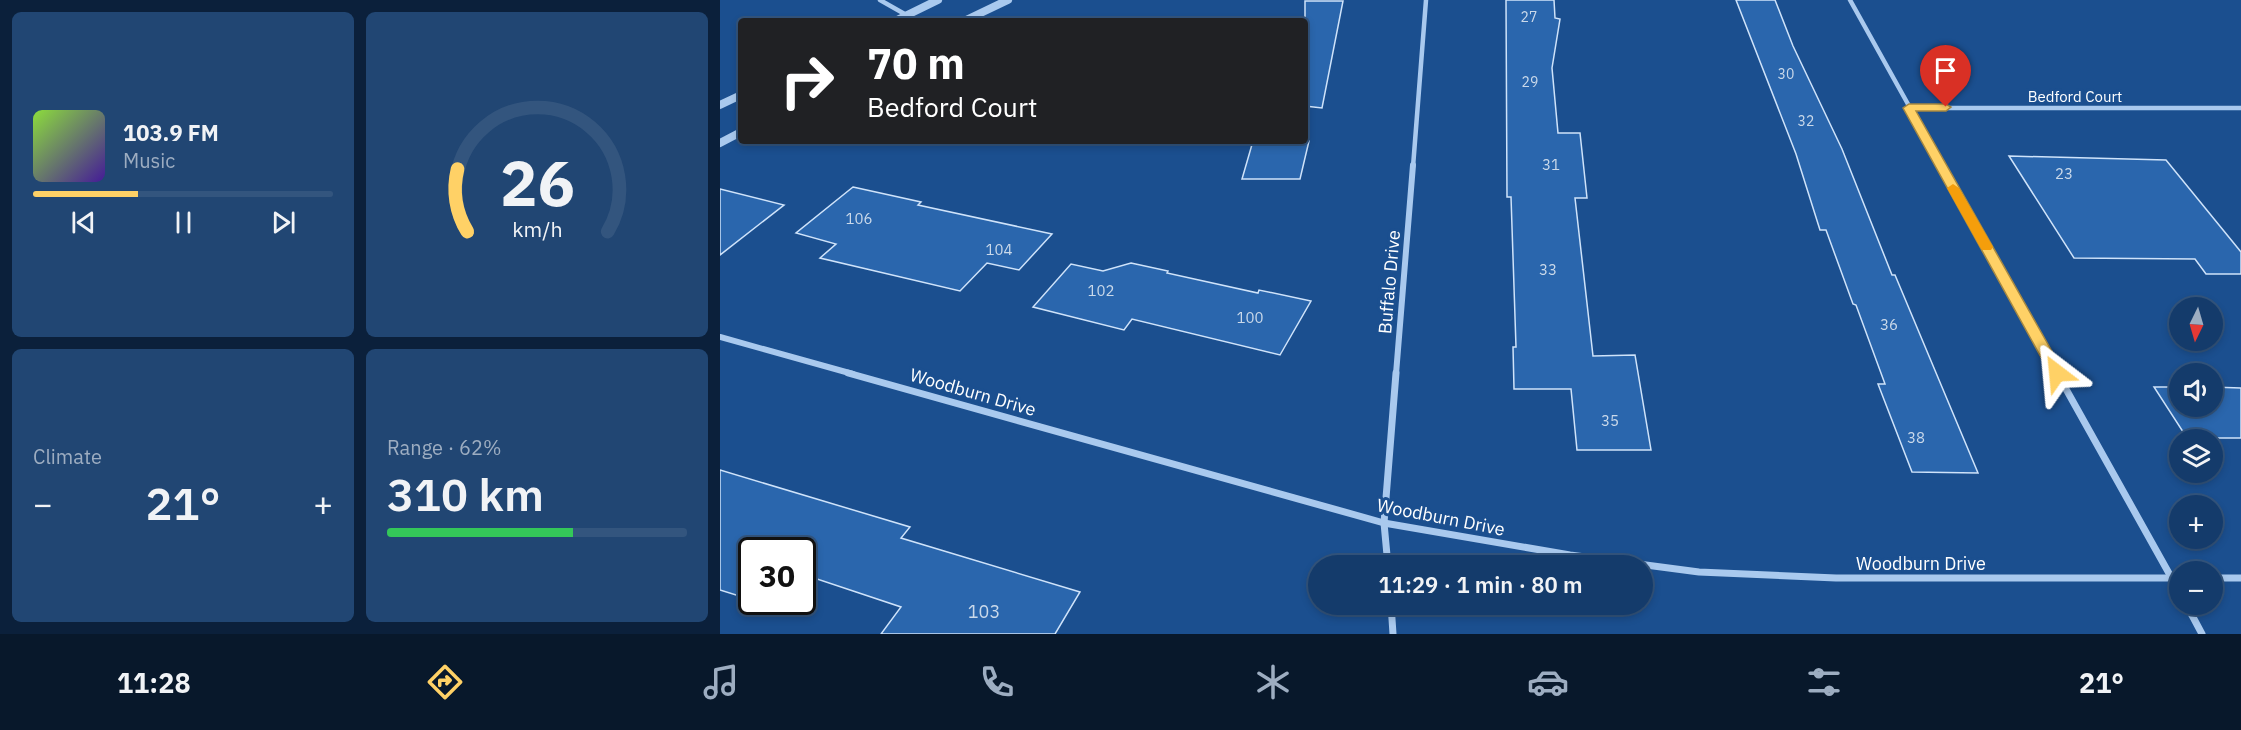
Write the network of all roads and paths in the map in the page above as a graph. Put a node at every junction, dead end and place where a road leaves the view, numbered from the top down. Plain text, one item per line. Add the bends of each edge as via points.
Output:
1 (880, 0) edge
2 (938, 0) edge
3 (1008, 0) edge
4 (1426, 0) edge
5 (1850, 0) edge
6 (907, 15) junction
7 (901, 18) edge
8 (912, 18) edge
9 (970, 18) edge
10 (738, 96) edge
11 (720, 105) edge
12 (1909, 108) junction
13 (2241, 108) edge
14 (738, 134) edge
15 (720, 143) edge
16 (720, 337) edge
17 (1384, 523) junction
18 (1387, 555) edge
19 (2169, 567) edge
20 (2169, 578) edge
21 (2223, 578) edge
22 (2241, 578) edge
23 (1392, 615) edge
24 (2192, 615) edge
25 (1394, 634) edge
26 (2202, 634) edge

1 - 6 street
2 - 6 street
3 - 9 street
4 - 17 street, Buffalo Drive
5 - 12 street
6 - 7 street
6 - 8 street
10 - 11 street
12 - 13 street, Bedford Court
12 - 19 street
14 - 15 street
16 - 17 street, Woodburn Drive
17 - 18 street, Buffalo Drive
17 - 20 street, Woodburn Drive via 1570,555 1699,572 1836,578
21 - 22 street
23 - 25 street
24 - 26 street

